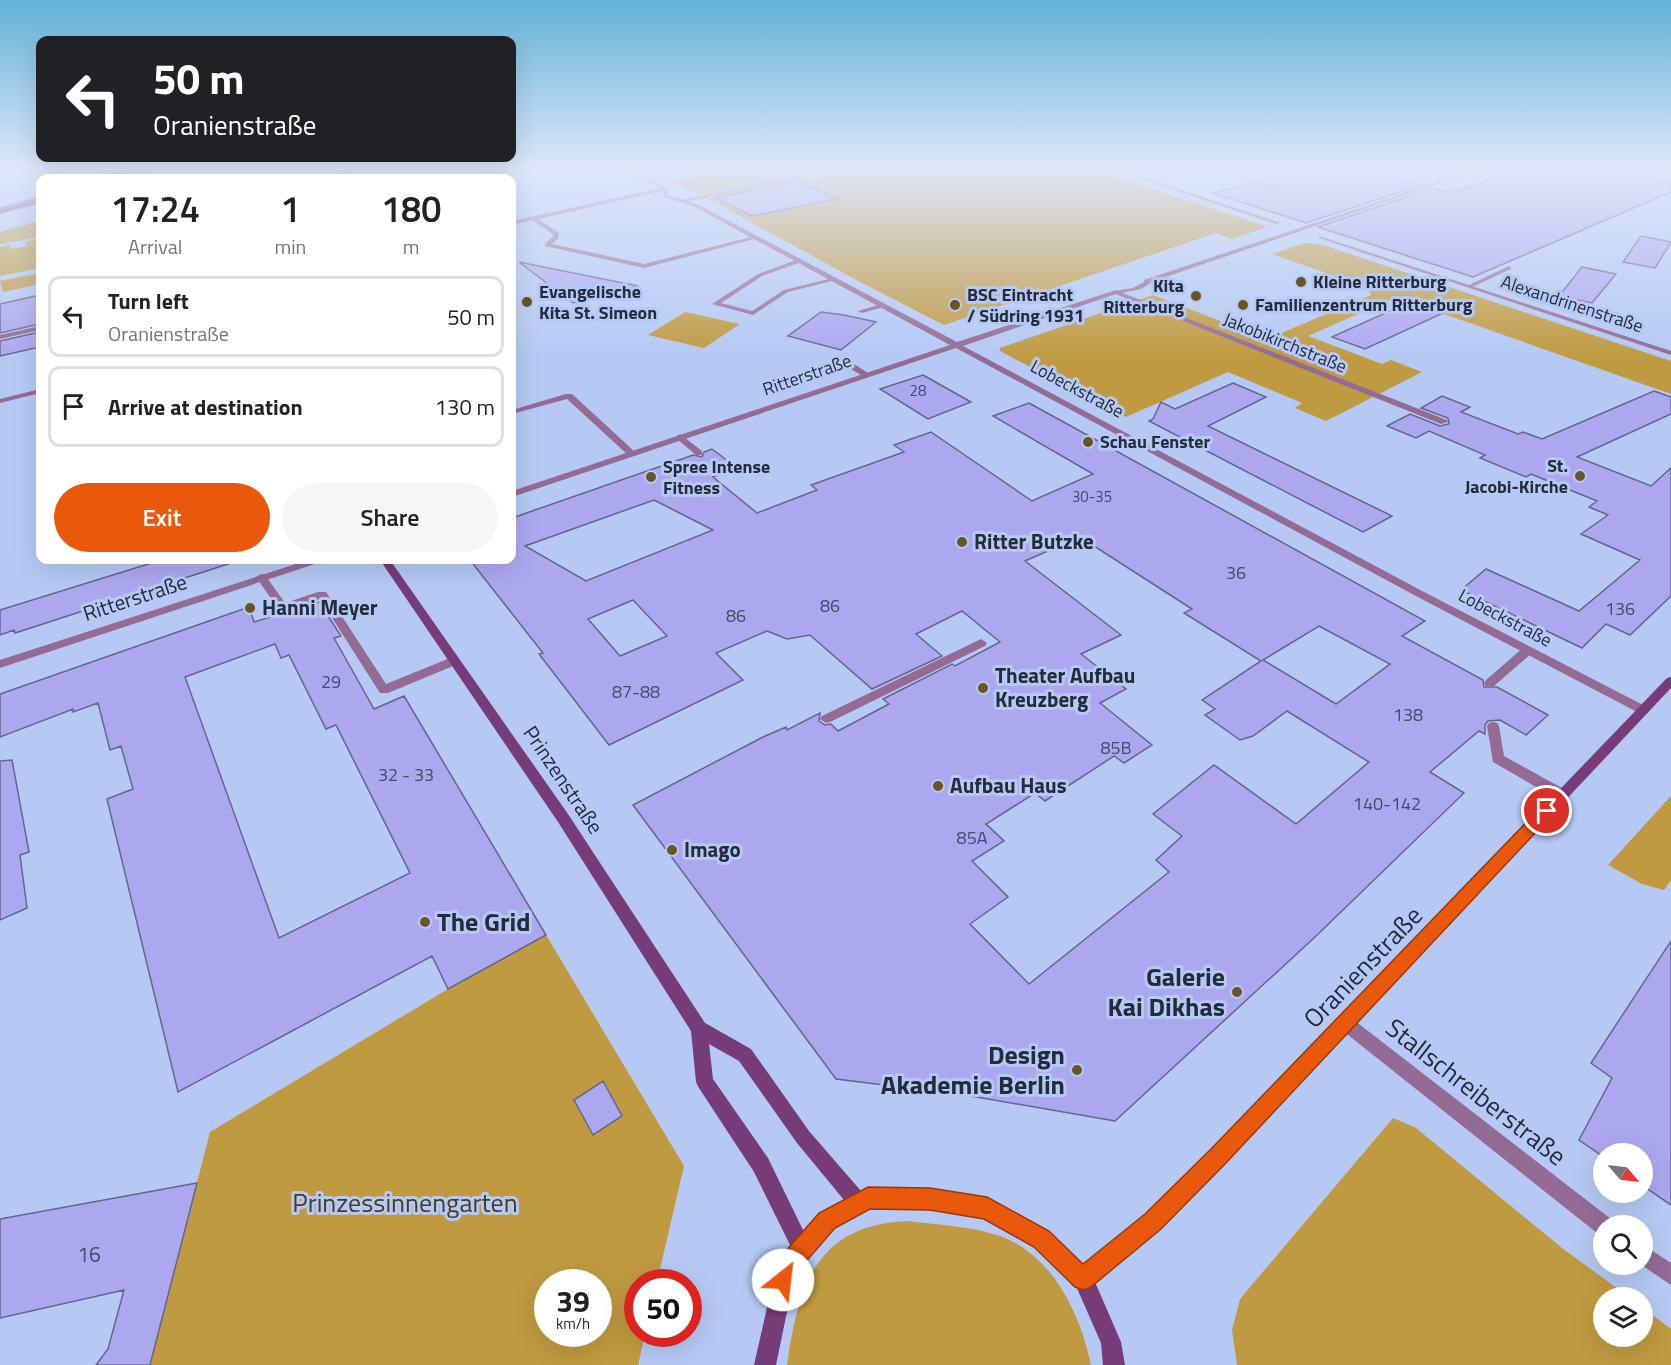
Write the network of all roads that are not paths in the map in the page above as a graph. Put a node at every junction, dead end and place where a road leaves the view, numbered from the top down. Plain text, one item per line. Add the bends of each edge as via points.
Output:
1 (552, 231) edge
2 (743, 231) edge
3 (1296, 231) edge
4 (1300, 231) edge
5 (756, 238) junction
6 (799, 261) junction
7 (1509, 268) dead end
8 (832, 280) junction
9 (1470, 286) junction
10 (1115, 292) junction
11 (882, 306) junction
12 (862, 312) dead end
13 (36, 329) edge
14 (0, 337) edge
15 (954, 345) junction
16 (1671, 353) edge
17 (841, 360) dead end
18 (866, 374) junction
19 (36, 392) edge
20 (0, 401) edge
21 (516, 411) edge
22 (1444, 422) dead end
23 (680, 437) junction
24 (631, 453) junction
25 (699, 453) dead end
26 (516, 493) edge
27 (304, 564) edge
28 (388, 564) edge
29 (261, 577) junction
30 (981, 643) dead end
31 (1528, 650) junction
32 (454, 661) junction
33 (0, 664) edge
34 (1671, 681) edge
35 (1490, 683) dead end
36 (1643, 710) junction
37 (826, 719) dead end
38 (1493, 726) dead end
39 (1562, 795) junction
40 (1344, 1022) junction
41 (699, 1029) junction
42 (858, 1202) junction
43 (1593, 1217) edge
44 (802, 1248) junction
45 (1653, 1262) edge
46 (1671, 1275) edge
47 (1083, 1279) junction
48 (765, 1365) edge
49 (1114, 1365) edge

1 - 5 street via 557,234 555,240 547,245 644,266
2 - 5 street, Lobeckstraße
3 - 10 street, Ritterstraße via 1151,280 1134,290
4 - 9 street, Alexandrinenstraße
5 - 6 street, Lobeckstraße
6 - 8 street, Lobeckstraße
6 - 8 street via 760,275 715,304 753,313 786,291
7 - 9 street
8 - 11 street, Lobeckstraße
9 - 16 street, Alexandrinenstraße
10 - 15 street, Ritterstraße
10 - 22 street, Jakobikirchstraße
11 - 12 street
11 - 15 street, Lobeckstraße
13 - 14 street
15 - 18 street, Ritterstraße
15 - 31 street, Lobeckstraße
17 - 18 street
18 - 23 street, Ritterstraße
19 - 20 street
21 - 24 street via 569,396
23 - 24 street, Ritterstraße
23 - 25 street
24 - 26 street, Ritterstraße
27 - 29 street, Ritterstraße
28 - 32 main road, Prinzenstraße
29 - 32 street via 283,608 322,594 384,690
29 - 33 street, Ritterstraße
30 - 37 street
31 - 35 street
31 - 36 street, Lobeckstraße
32 - 41 main road, Prinzenstraße via 563,818
34 - 36 main road, Oranienstraße
36 - 39 main road, Oranienstraße
38 - 39 street via 1498,759
39 - 40 main road, Oranienstraße
40 - 43 street, Stallschreiberstraße
40 - 47 main road, Oranienstraße via 1153,1221
41 - 42 main road, Prinzenstraße via 745,1055 803,1137
41 - 44 main road, Prinzenstraße via 705,1083 760,1165
42 - 44 main road via 827,1220
42 - 47 main road via 868,1198 930,1199 987,1208 1042,1239
44 - 48 main road via 786,1268
45 - 46 street
47 - 49 main road via 1111,1342

